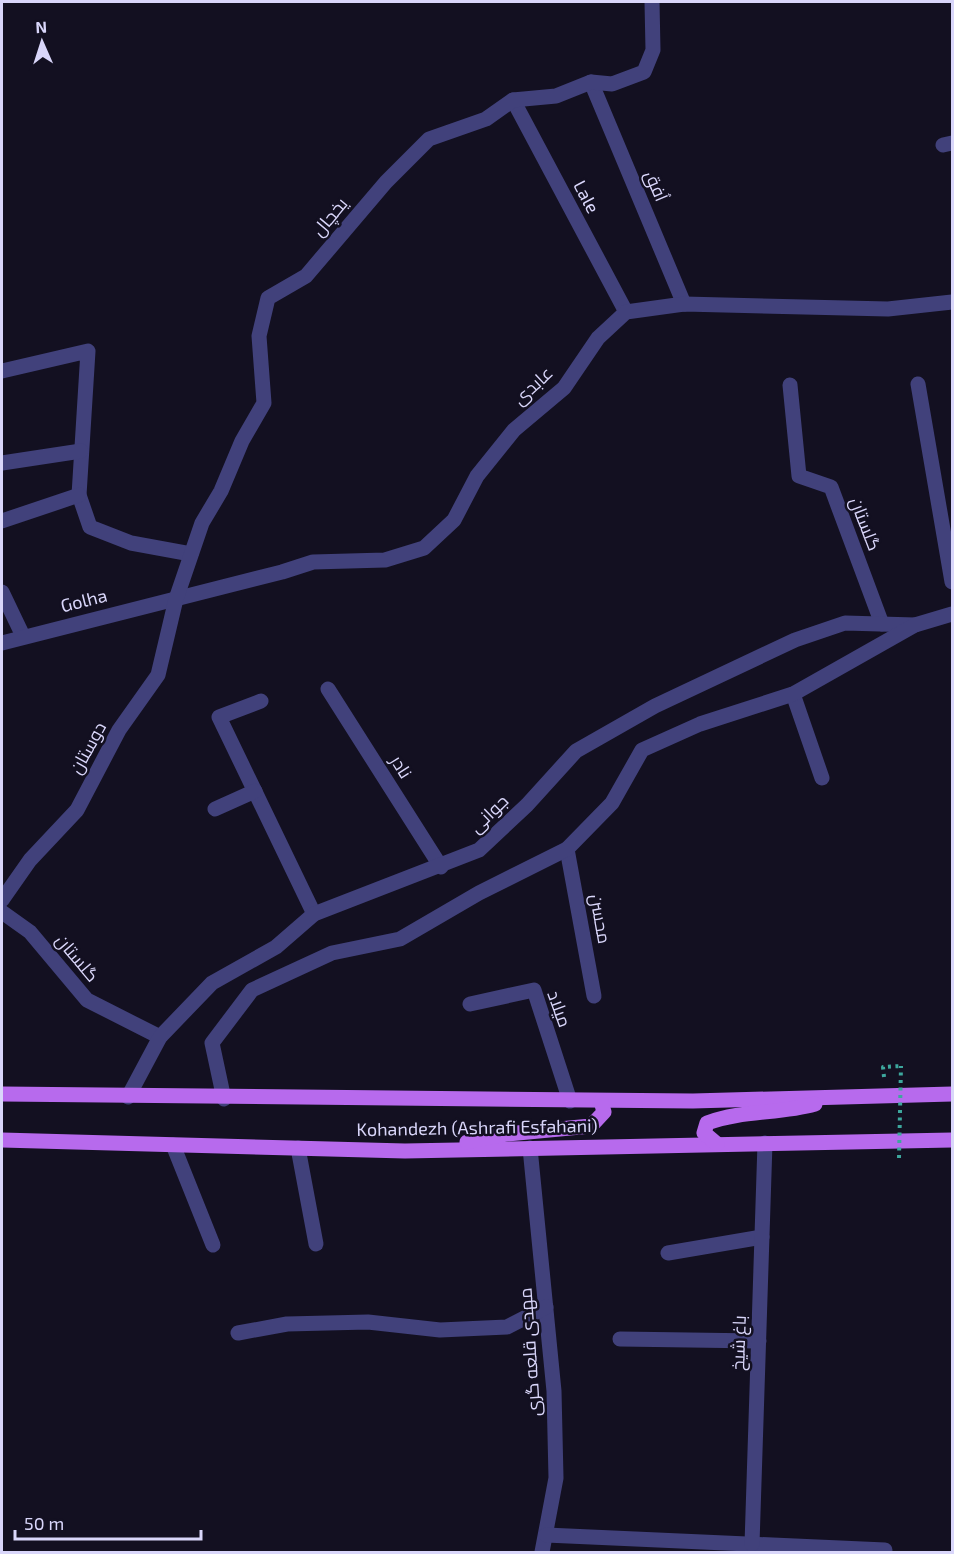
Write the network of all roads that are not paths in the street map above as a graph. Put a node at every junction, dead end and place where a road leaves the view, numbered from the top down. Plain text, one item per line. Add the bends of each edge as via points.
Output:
1 (652, 2) edge
2 (591, 82) junction
3 (513, 100) junction
4 (952, 302) edge
5 (684, 304) junction
6 (626, 312) junction
7 (2, 371) edge
8 (918, 384) dead end
9 (790, 385) dead end
10 (81, 451) junction
11 (2, 463) edge
12 (80, 495) junction
13 (2, 520) edge
14 (191, 554) junction
15 (952, 582) edge
16 (2, 592) edge
17 (177, 598) junction
18 (952, 614) edge
19 (882, 624) junction
20 (915, 625) junction
21 (23, 636) junction
22 (2, 643) edge
23 (328, 688) dead end
24 (793, 694) junction
25 (261, 701) dead end
26 (822, 778) dead end
27 (255, 791) junction
28 (215, 809) dead end
29 (567, 849) junction
30 (441, 867) junction
31 (2, 900) edge
32 (2, 912) edge
33 (314, 914) junction
34 (594, 996) dead end
35 (470, 1004) dead end
36 (160, 1038) junction
37 (2, 1094) edge
38 (952, 1094) edge
39 (128, 1097) junction
40 (838, 1097) junction
41 (224, 1099) junction
42 (570, 1101) junction
43 (601, 1101) junction
44 (2, 1140) edge
45 (952, 1140) edge
46 (765, 1143) junction
47 (717, 1144) junction
48 (173, 1145) junction
49 (298, 1148) junction
50 (530, 1148) junction
51 (423, 1151) junction
52 (762, 1237) junction
53 (316, 1244) dead end
54 (213, 1245) dead end
55 (668, 1253) dead end
56 (546, 1307) junction
57 (238, 1333) dead end
58 (620, 1339) dead end
59 (759, 1341) junction
60 (546, 1535) junction
61 (752, 1544) junction
62 (612, 1545) edge
63 (830, 1550) edge
64 (885, 1550) dead end
65 (542, 1552) edge

1 - 2 street, یخچال via 653,50 644,72 612,84
2 - 3 street, یخچال via 556,96
2 - 5 street, اُفق
3 - 6 street, Lale
3 - 14 street, یخچال via 486,119 429,139 386,182 306,276 268,298 259,336 264,404 202,523
4 - 5 street via 888,309
5 - 6 street
6 - 17 street, عابدی via 598,338 564,388 514,430 477,476 454,520 424,548 385,560 313,562
7 - 10 street via 88,351
8 - 15 street
9 - 19 street, گلستان via 799,476 831,487
10 - 11 street
10 - 12 street
12 - 13 street
12 - 14 street via 90,527 130,543
14 - 17 street, یخچال
16 - 21 street
17 - 21 street, Golha
17 - 31 street, دوستان via 158,675 119,730 77,810 30,860
18 - 20 street, جوانی
19 - 20 street, جوانی
19 - 30 street, جوانی via 845,623 795,640 655,706 576,751 479,850
20 - 24 street, جوانی
21 - 22 street, Golha
23 - 30 street, نادر
24 - 26 street
24 - 29 street, جوانی via 700,724 642,750 612,803
25 - 27 street via 219,717
27 - 28 street
27 - 33 street
29 - 34 street, محسن
29 - 41 street, جوانی via 399,939 332,953 252,990 212,1043
30 - 33 street, جوانی
32 - 36 street, گلستان via 30,932 87,1000
33 - 36 street, جوانی via 276,947 212,983
35 - 42 street, میلاد via 534,990
36 - 39 street, جوانی
37 - 39 main road, Kohandezh (Ashrafi Esfahani)
38 - 40 main road, Kohandezh (Ashrafi Esfahani)
39 - 41 main road, Kohandezh (Ashrafi Esfahani)
40 - 43 main road, Kohandezh (Ashrafi Esfahani)
40 - 47 main road via 789,1112 726,1116 707,1123 704,1132
41 - 42 main road, Kohandezh (Ashrafi Esfahani)
42 - 43 main road, Kohandezh (Ashrafi Esfahani)
43 - 51 main road via 604,1112 591,1126 507,1134
44 - 48 main road, Kohandezh (Ashrafi Esfahani)
45 - 46 main road, Kohandezh (Ashrafi Esfahani)
46 - 47 main road, Kohandezh (Ashrafi Esfahani)
46 - 52 street, باغ شیخ
47 - 50 main road, Kohandezh (Ashrafi Esfahani)
48 - 49 main road, Kohandezh (Ashrafi Esfahani)
48 - 54 street
49 - 51 main road, Kohandezh (Ashrafi Esfahani)
49 - 53 street
50 - 51 main road, Kohandezh (Ashrafi Esfahani)
50 - 56 street, مهدی قلعه گری
52 - 55 street
52 - 59 street, باغ شیخ
56 - 57 street via 507,1327 440,1330 368,1322 287,1324
56 - 60 street, مهدی قلعه گری via 554,1391 556,1478
58 - 59 street
59 - 61 street, باغ شیخ
60 - 62 street
60 - 65 street, مهدی قلعه گری
61 - 62 street
61 - 63 street
63 - 64 street

